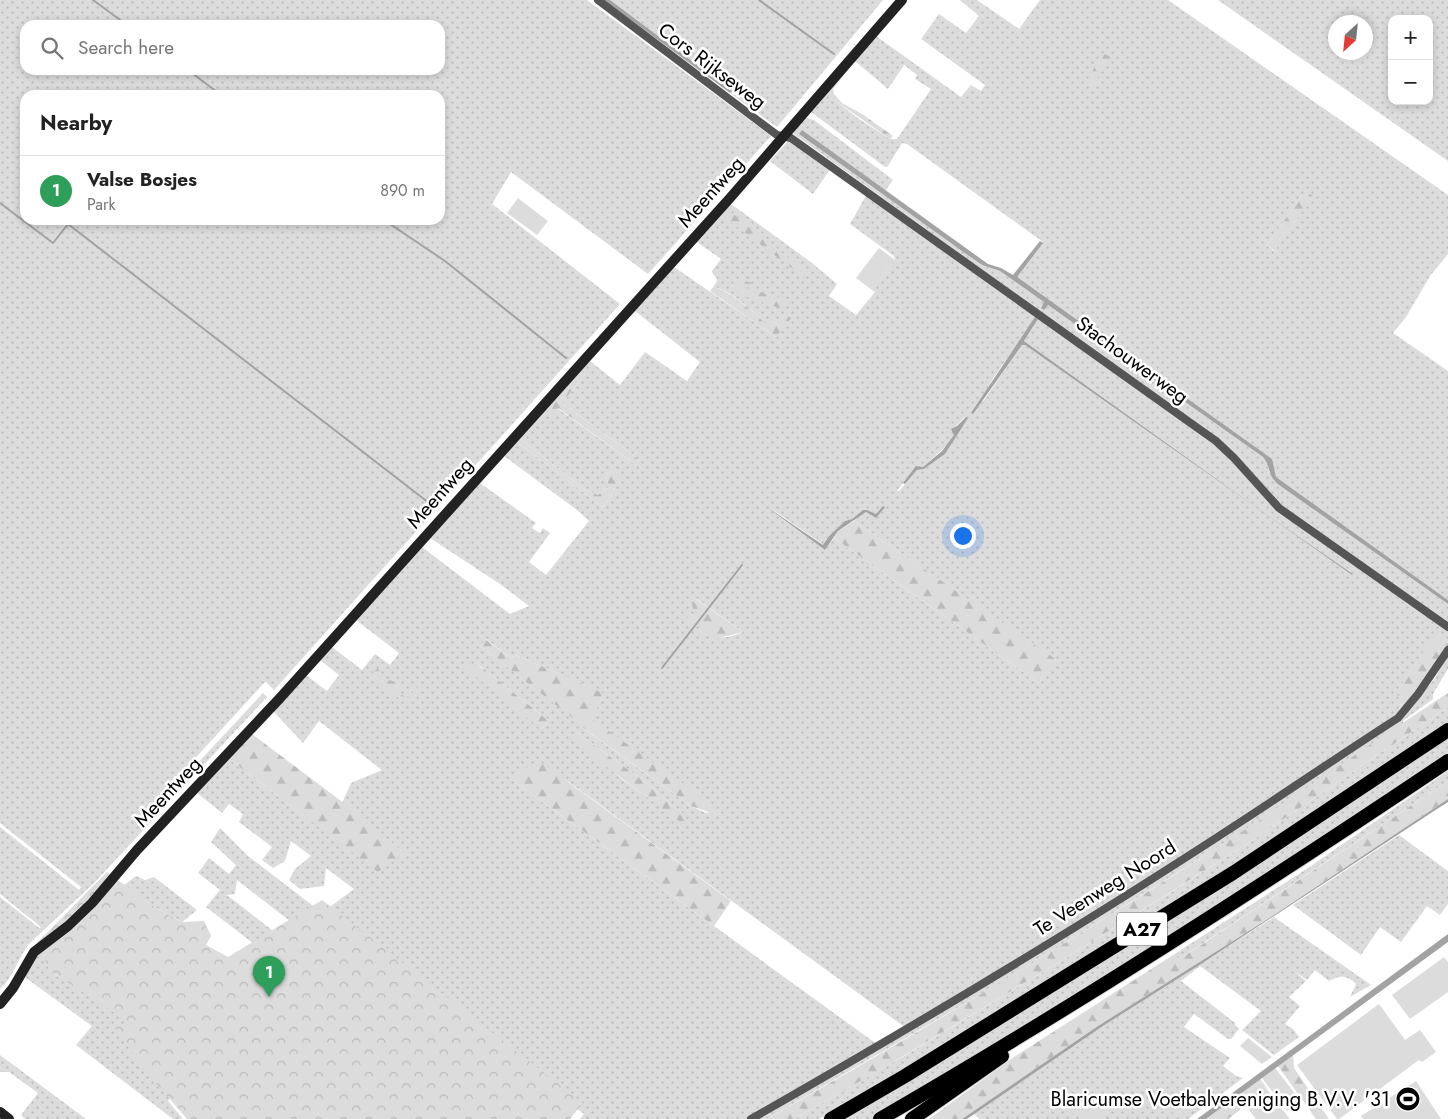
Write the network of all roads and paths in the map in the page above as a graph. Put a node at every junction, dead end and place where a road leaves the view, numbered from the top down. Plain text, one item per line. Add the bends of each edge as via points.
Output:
1 (598, 0) edge
2 (902, 0) edge
3 (784, 136) junction
4 (1448, 627) edge
5 (1448, 650) edge
6 (1448, 730) edge
7 (1448, 761) edge
8 (1116, 978) junction
9 (0, 1004) edge
10 (0, 1112) edge
11 (9, 1119) edge
12 (752, 1119) edge
13 (830, 1119) edge
14 (880, 1119) edge
15 (912, 1119) edge

1 - 3 street, Cors Rijkseweg via 776,135
2 - 3 street, Meentweg
3 - 4 street, Stachouwerweg via 792,138 1216,441 1278,508
3 - 9 street, Meentweg via 92,903 34,952 14,988
5 - 12 street, Te Veenweg Noord via 1398,718 1241,822 1040,948
6 - 13 highway, A27 via 1233,873
7 - 8 highway, A27
8 - 14 highway, A27
8 - 15 highway, A27
10 - 11 street

